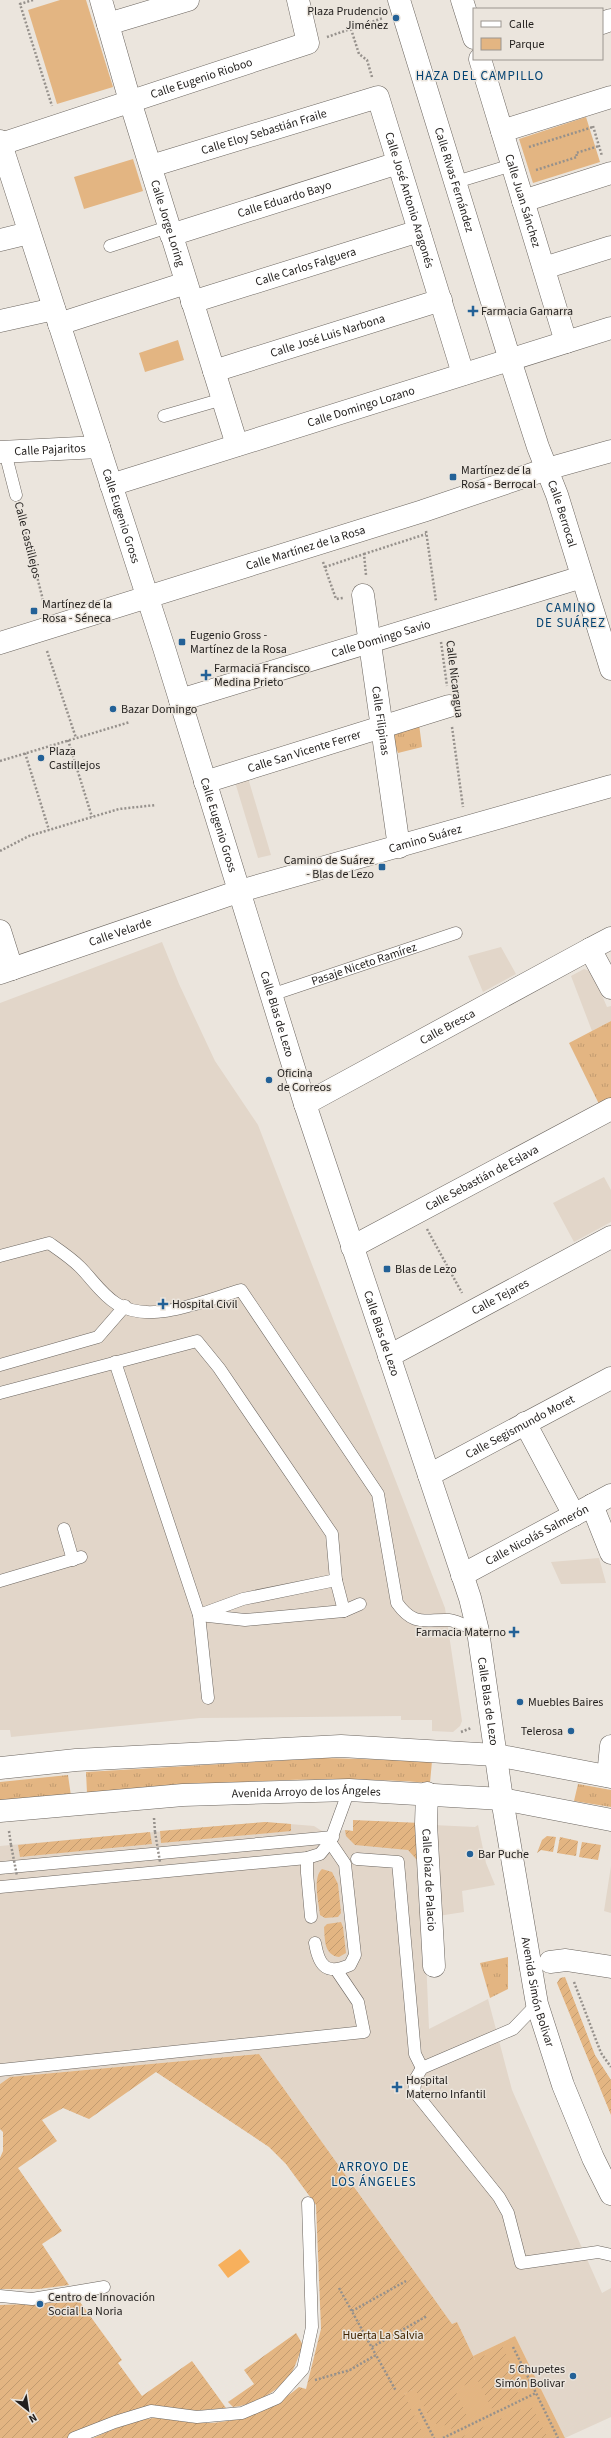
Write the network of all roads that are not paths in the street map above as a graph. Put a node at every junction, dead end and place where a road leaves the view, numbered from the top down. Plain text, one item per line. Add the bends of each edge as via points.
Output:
1 (101, 0) edge
2 (188, 0) edge
3 (298, 0) edge
4 (462, 0) edge
5 (401, 3) edge
6 (108, 24) junction
7 (473, 35) edge
8 (483, 60) edge
9 (378, 97) joint
10 (611, 97) edge
11 (130, 101) junction
12 (502, 131) junction
13 (1, 148) edge
14 (522, 162) junction
15 (398, 163) junction
16 (151, 166) junction
17 (609, 173) edge
18 (456, 182) junction
19 (523, 201) junction
20 (170, 231) junction
21 (419, 231) junction
22 (29, 233) junction
23 (0, 240) edge
24 (110, 246) dead end
25 (611, 247) edge
26 (544, 268) junction
27 (189, 292) junction
28 (441, 300) junction
29 (56, 316) junction
30 (0, 321) edge
31 (611, 328) edge
32 (566, 342) junction
33 (510, 360) junction
34 (214, 371) junction
35 (463, 374) junction
36 (223, 399) junction
37 (164, 416) dead end
38 (237, 445) junction
39 (99, 447) junction
40 (611, 450) edge
41 (2, 452) edge
42 (547, 469) junction
43 (111, 485) junction
44 (16, 494) road end
45 (582, 577) junction
46 (354, 596) road end
47 (147, 598) junction
48 (370, 642) junction
49 (0, 643) edge
50 (611, 669) edge
51 (180, 700) junction
52 (449, 706) road end
53 (380, 727) junction
54 (205, 782) junction
55 (611, 786) edge
56 (399, 847) junction
57 (240, 892) junction
58 (0, 931) edge
59 (456, 933) dead end
60 (611, 938) edge
61 (590, 949) junction
62 (6, 971) edge
63 (611, 988) edge
64 (271, 994) junction
65 (305, 1104) junction
66 (611, 1109) edge
67 (611, 1237) edge
68 (352, 1247) junction
69 (0, 1256) edge
70 (124, 1306) junction
71 (389, 1356) junction
72 (116, 1362) junction
73 (0, 1365) edge
74 (611, 1378) edge
75 (0, 1393) edge
76 (525, 1423) junction
77 (429, 1475) junction
78 (592, 1505) edge
79 (64, 1529) dead end
80 (611, 1554) edge
81 (462, 1575) junction
82 (336, 1580) junction
83 (0, 1581) edge
84 (360, 1604) dead end
85 (344, 1611) junction
86 (199, 1615) junction
87 (478, 1631) junction
88 (208, 1698) dead end
89 (611, 1746) edge
90 (496, 1755) junction
91 (0, 1768) edge
92 (610, 1776) edge
93 (501, 1789) junction
94 (349, 1790) junction
95 (427, 1793) junction
96 (0, 1811) edge
97 (611, 1820) edge
98 (331, 1840) junction
99 (307, 1858) junction
100 (357, 1859) dead end
101 (0, 1868) edge
102 (0, 1887) edge
103 (311, 1916) dead end
104 (315, 1943) dead end
105 (558, 1961) road end
106 (434, 1966) dead end
107 (611, 1967) edge
108 (337, 1971) junction
109 (537, 2004) junction
110 (422, 2068) junction
111 (0, 2070) edge
112 (611, 2194) edge
113 (308, 2203) dead end
114 (611, 2255) edge
115 (104, 2287) dead end
116 (0, 2296) edge
117 (74, 2438) edge

1 - 6 street, Calle Jorge Loring
2 - 6 street
3 - 11 street, Calle Eugenio Rioboo via 308,43
4 - 7 street
5 - 18 street, Calle Rivas Fernández
6 - 11 street, Calle Jorge Loring
8 - 12 street, Calle Juan Sánchez
9 - 15 street, Calle José Antonio Aragonés
9 - 16 street, Calle Eloy Sebastián Fraile
10 - 12 street
11 - 13 street, Calle Eugenio Rioboo via 58,125
11 - 16 street, Calle Jorge Loring
12 - 14 street, Calle Juan Sánchez
13 - 22 street, Calle Eugenio Gross
14 - 18 lane
14 - 19 street, Calle Juan Sánchez
15 - 20 street, Calle Eduardo Bayo
15 - 21 street, Calle José Antonio Aragonés
16 - 20 street, Calle Jorge Loring
17 - 19 street
18 - 33 street, Calle Rivas Fernández
19 - 26 street, Calle Juan Sánchez
20 - 24 lane
20 - 27 street, Calle Jorge Loring
21 - 27 street, Calle Carlos Falguera
21 - 28 street, Calle José Antonio Aragonés
22 - 23 street
22 - 29 street, Calle Eugenio Gross
25 - 26 street
26 - 32 street, Calle Juan Sánchez
27 - 29 street, Calle Carlos Falguera
27 - 34 street, Calle Jorge Loring
28 - 34 street, Calle José Luis Narbona
28 - 35 street, Calle José Antonio Aragonés
29 - 30 street, Calle Carlos Falguera
29 - 39 street, Calle Eugenio Gross
31 - 32 street, Calle Domingo Lozano
32 - 33 street, Calle Domingo Lozano
33 - 35 street, Calle Domingo Lozano
33 - 42 street, Calle Berrocal
34 - 36 street, Calle Jorge Loring
35 - 38 street, Calle Domingo Lozano
36 - 37 lane
36 - 38 street, Calle Jorge Loring
38 - 43 street, Calle Domingo Lozano
39 - 41 street, Calle Pajaritos
39 - 43 street, Calle Eugenio Gross
40 - 42 street, Calle Martínez de la Rosa
41 - 44 lane, Calle Castillejos
42 - 45 street, Calle Berrocal
42 - 47 street, Calle Martínez de la Rosa via 430,509
43 - 47 street, Calle Eugenio Gross
45 - 48 street, Calle Domingo Savio
45 - 50 street, Calle Berrocal
46 - 48 street, Calle Filipinas
47 - 49 street, Calle Martínez de la Rosa
47 - 51 street, Calle Eugenio Gross
48 - 51 street, Calle Domingo Savio
48 - 53 street, Calle Filipinas
51 - 54 street, Calle Eugenio Gross
52 - 53 street, Calle San Vicente Ferrer
53 - 54 street, Calle San Vicente Ferrer
53 - 56 street, Calle Filipinas
54 - 57 street, Calle Eugenio Gross
55 - 56 street, Camino Suárez
56 - 57 street, Camino Suárez
57 - 62 street, Calle Velarde
57 - 64 street, Calle Blas de Lezo
58 - 62 street
59 - 64 lane, Pasaje Niceto Ramírez
60 - 61 street, Calle Bresca
61 - 63 street
61 - 65 street, Calle Bresca
64 - 65 street, Calle Blas de Lezo
65 - 68 street, Calle Blas de Lezo
66 - 68 street, Calle Sebastián de Eslava
67 - 71 street, Calle Tejares
68 - 71 street, Calle Blas de Lezo
69 - 70 lane via 49,1243 79,1266 98,1288 117,1304
70 - 73 lane via 98,1337
70 - 87 lane via 161,1313 241,1290 378,1494 397,1603 405,1614 426,1622 450,1620
71 - 77 street, Calle Blas de Lezo
72 - 75 lane
72 - 82 lane via 197,1341 219,1368 332,1534
72 - 86 lane
74 - 76 street, Calle Segismundo Moret
76 - 77 street, Calle Segismundo Moret
76 - 78 street
77 - 81 street, Calle Blas de Lezo
78 - 80 street
78 - 81 street, Calle Nicolás Salmerón
79 - 83 lane via 77,1559
81 - 87 street, Calle Blas de Lezo
82 - 85 lane
82 - 86 lane via 243,1599
84 - 85 lane
85 - 86 lane via 244,1620
86 - 88 lane
87 - 90 street, Calle Blas de Lezo
89 - 92 street
90 - 91 street via 341,1746 76,1760
90 - 92 street
90 - 93 street, Calle Blas de Lezo
93 - 95 street, Avenida Arroyo de los Ángeles
93 - 97 street, Avenida Arroyo de los Ángeles
93 - 109 street, Avenida Simón Bolivar
94 - 95 street, Avenida Arroyo de los Ángeles
94 - 96 street, Avenida Arroyo de los Ángeles via 183,1795
94 - 98 lane
95 - 106 street, Calle Díaz de Palacio via 426,1824
98 - 99 lane via 320,1854
98 - 101 lane
98 - 108 lane via 345,1864 355,1955 350,1965
99 - 102 lane
99 - 103 lane
100 - 110 lane via 398,1862 415,2054
104 - 108 lane via 317,1957 326,1968
105 - 107 street
108 - 111 lane via 358,2002 364,2032
109 - 110 lane via 512,2029
109 - 112 street, Avenida Simón Bolivar via 563,2084 593,2158
110 - 114 lane via 416,2078 414,2091 499,2197 508,2212 521,2263 598,2252
113 - 117 lane via 312,2327 303,2369 277,2398 242,2413 197,2417 151,2411
115 - 116 lane via 32,2299

